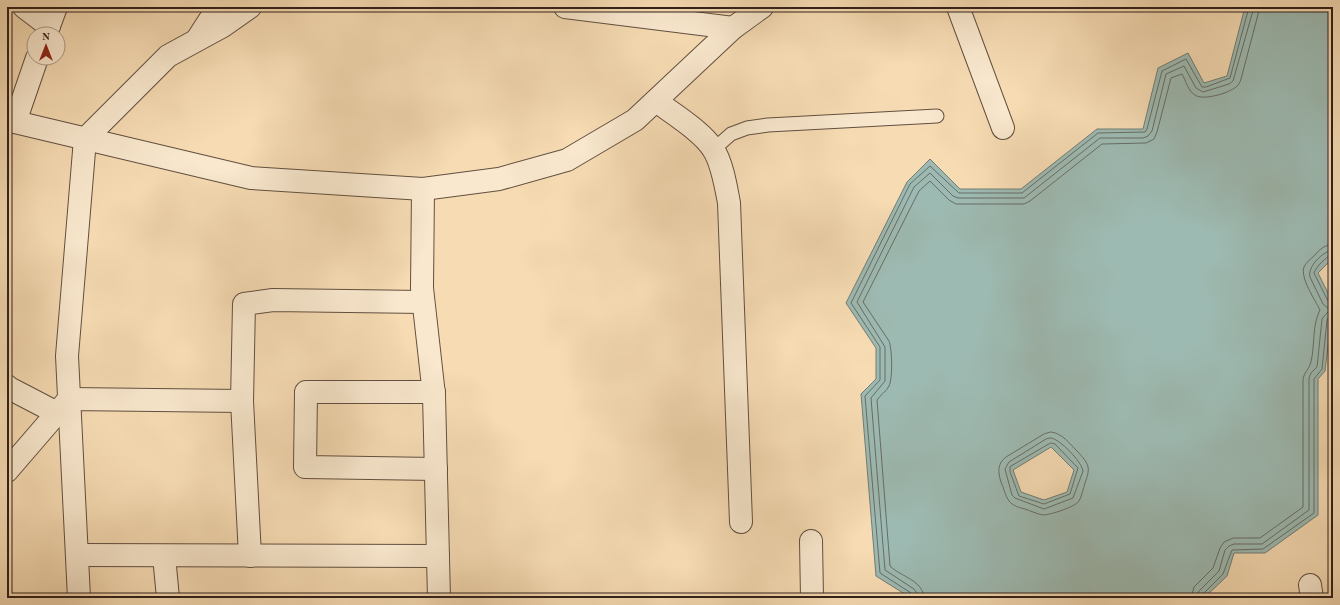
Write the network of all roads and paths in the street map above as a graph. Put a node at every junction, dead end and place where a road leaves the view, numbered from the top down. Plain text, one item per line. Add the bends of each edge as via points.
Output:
1 (24, 7) edge
2 (218, 7) edge
3 (250, 7) edge
4 (565, 7) edge
5 (762, 7) edge
6 (958, 7) edge
7 (738, 20) edge
8 (50, 22) edge
9 (196, 40) junction
10 (35, 66) edge
11 (656, 100) junction
12 (937, 116) dead end
13 (11, 121) edge
14 (1003, 128) dead end
15 (85, 139) junction
16 (714, 149) junction
17 (422, 189) junction
18 (423, 302) junction
19 (7, 386) edge
20 (434, 392) junction
21 (242, 401) junction
22 (63, 406) junction
23 (436, 469) junction
24 (7, 471) edge
25 (741, 522) dead end
26 (811, 541) dead end
27 (77, 555) junction
28 (164, 556) junction
29 (250, 556) junction
30 (438, 556) junction
31 (79, 598) edge
32 (168, 598) edge
33 (438, 598) edge
34 (812, 598) edge

1 - 8 street
2 - 9 street
3 - 9 street via 223,26
4 - 7 street
5 - 7 street
6 - 14 street
7 - 11 street
9 - 15 street via 168,56
10 - 13 street
11 - 16 street via 696,131
11 - 17 street via 635,120 567,160 499,179
12 - 16 lane via 747,128 730,134
13 - 15 street
15 - 17 street via 251,178
15 - 22 street
16 - 25 street via 724,176 729,203
17 - 18 street
18 - 20 street
18 - 21 street via 273,300 244,304
19 - 22 street
20 - 23 street
20 - 23 street via 306,392 305,467
21 - 22 street
21 - 29 street
22 - 24 street
22 - 27 street
23 - 30 street
26 - 34 street
27 - 28 street
27 - 31 street
28 - 29 street
28 - 32 street
29 - 30 street
30 - 33 street

